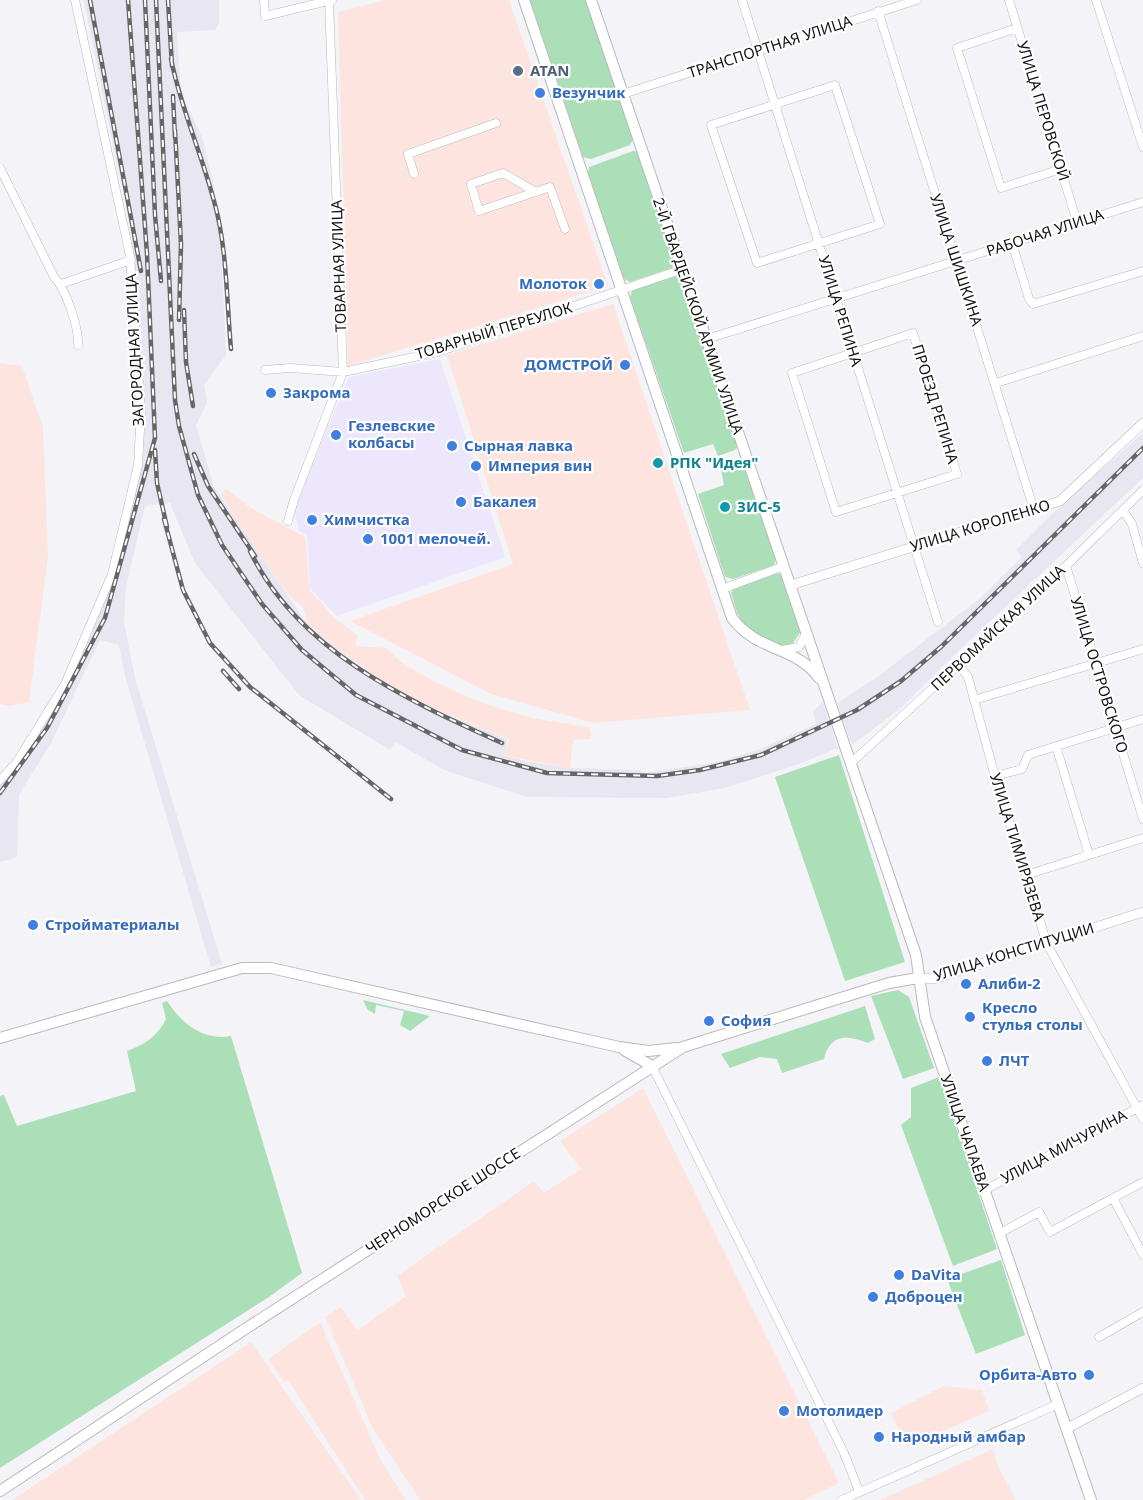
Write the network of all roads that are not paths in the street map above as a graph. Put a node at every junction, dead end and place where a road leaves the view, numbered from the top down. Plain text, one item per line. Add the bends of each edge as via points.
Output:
1 (75, 0) edge
2 (264, 0) edge
3 (524, 0) edge
4 (591, 0) edge
5 (742, 0) edge
6 (917, 0) edge
7 (1009, 0) edge
8 (1096, 0) edge
9 (331, 1) edge
10 (878, 11) junction
11 (1017, 28) junction
12 (758, 51) junction
13 (623, 94) junction
14 (775, 104) junction
15 (496, 123) dead end
16 (1143, 147) edge
17 (0, 168) edge
18 (1061, 169) junction
19 (414, 174) dead end
20 (536, 192) junction
21 (1143, 202) edge
22 (1077, 222) junction
23 (565, 229) dead end
24 (1012, 243) junction
25 (819, 244) junction
26 (131, 260) junction
27 (957, 261) junction
28 (682, 269) junction
29 (1143, 271) edge
30 (61, 284) junction
31 (622, 291) junction
32 (836, 298) junction
33 (1143, 336) edge
34 (707, 339) junction
35 (78, 345) dead end
36 (853, 352) junction
37 (266, 370) dead end
38 (343, 372) junction
39 (996, 383) junction
40 (1143, 423) edge
41 (1143, 490) edge
42 (897, 493) junction
43 (1034, 510) junction
44 (1123, 510) junction
45 (288, 521) dead end
46 (914, 546) junction
47 (1143, 563) edge
48 (784, 566) junction
49 (1066, 566) junction
50 (791, 585) junction
51 (722, 589) junction
52 (938, 622) dead end
53 (807, 632) junction
54 (1143, 649) edge
55 (778, 650) junction
56 (1096, 664) junction
57 (959, 665) junction
58 (826, 688) junction
59 (974, 700) junction
60 (1143, 719) edge
61 (1116, 728) junction
62 (1056, 746) junction
63 (851, 764) junction
64 (995, 776) junction
65 (0, 780) edge
66 (1143, 819) edge
67 (1143, 838) edge
68 (1089, 855) junction
69 (1026, 875) junction
70 (1143, 912) edge
71 (905, 924) junction
72 (1047, 944) junction
73 (918, 978) junction
74 (889, 983) junction
75 (0, 1038) edge
76 (619, 1047) junction
77 (683, 1047) junction
78 (652, 1066) junction
79 (1140, 1106) edge
80 (1143, 1119) edge
81 (1143, 1182) edge
82 (985, 1190) junction
83 (1113, 1198) junction
84 (999, 1233) junction
85 (1143, 1255) edge
86 (1143, 1312) edge
87 (1099, 1336) dead end
88 (1143, 1388) edge
89 (1058, 1404) junction
90 (1066, 1429) junction
91 (0, 1491) edge
92 (860, 1491) junction
93 (842, 1500) edge
94 (1091, 1500) edge

1 - 26 street, ЗАГОРОДНАЯ УЛИЦА
2 - 9 street via 265,16
3 - 31 main road
4 - 13 main road, 2-Й ГВАРДЕЙСКОЙ АРМИИ УЛИЦА
5 - 12 street, УЛИЦА РЕПИНА
6 - 10 street, ТРАНСПОРТНАЯ УЛИЦА
7 - 11 street, УЛИЦА ПЕРОВСКОЙ
8 - 16 street
9 - 38 street, ТОВАРНАЯ УЛИЦА
10 - 12 street, ТРАНСПОРТНАЯ УЛИЦА
10 - 27 street, УЛИЦА ШИШКИНА
11 - 18 street, УЛИЦА ПЕРОВСКОЙ
11 - 18 street via 957,48 1001,188
12 - 13 street, ТРАНСПОРТНАЯ УЛИЦА
12 - 14 street, УЛИЦА РЕПИНА
13 - 28 main road, 2-Й ГВАРДЕЙСКОЙ АРМИИ УЛИЦА
14 - 25 street, УЛИЦА РЕПИНА
14 - 25 street via 835,85 880,224
14 - 25 street via 711,125 757,264
15 - 19 street via 408,154
17 - 30 street
18 - 22 street, УЛИЦА ПЕРОВСКОЙ
20 - 20 street via 479,211 471,184 503,173
20 - 23 street via 550,187
21 - 22 street, РАБОЧАЯ УЛИЦА
22 - 24 street, РАБОЧАЯ УЛИЦА
24 - 27 street, РАБОЧАЯ УЛИЦА
24 - 29 street via 1033,304
25 - 32 street, УЛИЦА РЕПИНА
26 - 30 street
26 - 65 street, ЗАГОРОДНАЯ УЛИЦА via 141,408 138,465 112,574 65,684 16,763
27 - 32 street, РАБОЧАЯ УЛИЦА
27 - 39 street, УЛИЦА ШИШКИНА
28 - 31 street, ТОВАРНЫЙ ПЕРЕУЛОК
28 - 34 main road, 2-Й ГВАРДЕЙСКОЙ АРМИИ УЛИЦА
30 - 35 street via 79,332
31 - 38 street, ТОВАРНЫЙ ПЕРЕУЛОК via 438,352
31 - 51 main road
32 - 34 street, РАБОЧАЯ УЛИЦА
32 - 36 street, УЛИЦА РЕПИНА
33 - 39 street
34 - 48 main road, 2-Й ГВАРДЕЙСКОЙ АРМИИ УЛИЦА
36 - 42 street, УЛИЦА РЕПИНА
36 - 42 street, ПРОЕЗД РЕПИНА via 913,333 957,474
36 - 42 street, ПРОЕЗД РЕПИНА via 792,373 816,454 836,512
37 - 38 street, ТОВАРНЫЙ ПЕРЕУЛОК
38 - 45 street, ТОВАРНАЯ УЛИЦА
39 - 43 street, УЛИЦА ШИШКИНА
40 - 43 street, УЛИЦА КОРОЛЕНКО via 1060,501
41 - 44 street, ПЕРВОМАЙСКАЯ УЛИЦА
42 - 46 street, УЛИЦА РЕПИНА
43 - 46 street, УЛИЦА КОРОЛЕНКО
44 - 47 street via 1132,524
44 - 49 street, ПЕРВОМАЙСКАЯ УЛИЦА
46 - 50 street, УЛИЦА КОРОЛЕНКО
46 - 52 street, УЛИЦА РЕПИНА
48 - 50 main road, 2-Й ГВАРДЕЙСКОЙ АРМИИ УЛИЦА
48 - 51 street
49 - 56 street, УЛИЦА ОСТРОВСКОГО
49 - 57 street, ПЕРВОМАЙСКАЯ УЛИЦА
50 - 53 main road, 2-Й ГВАРДЕЙСКОЙ АРМИИ УЛИЦА
51 - 55 main road via 732,618 741,630
53 - 55 street via 799,647
53 - 58 main road, 2-Й ГВАРДЕЙСКОЙ АРМИИ УЛИЦА
54 - 56 street
55 - 58 main road via 812,668
56 - 59 street
56 - 61 street, УЛИЦА ОСТРОВСКОГО
57 - 59 street, УЛИЦА ТИМИРЯЗЕВА via 968,677
57 - 63 street, ПЕРВОМАЙСКАЯ УЛИЦА
58 - 63 main road, УЛИЦА ЧАПАЕВА
59 - 64 street, УЛИЦА ТИМИРЯЗЕВА
60 - 61 street
61 - 62 street
61 - 66 street, УЛИЦА ОСТРОВСКОГО
62 - 64 street via 1028,755 1022,769
62 - 68 street
63 - 71 main road, УЛИЦА ЧАПАЕВА
64 - 69 street, УЛИЦА ТИМИРЯЗЕВА
67 - 68 street
68 - 69 street
69 - 72 street, УЛИЦА ТИМИРЯЗЕВА
70 - 72 street, УЛИЦА КОНСТИТУЦИИ
71 - 73 main road, УЛИЦА ЧАПАЕВА via 916,955
71 - 74 main road via 912,964 904,976
72 - 73 street, УЛИЦА КОНСТИТУЦИИ via 934,978
72 - 79 street, УЛИЦА ТИМИРЯЗЕВА
73 - 74 main road, ЧЕРНОМОРСКОЕ ШОССЕ
73 - 82 main road, УЛИЦА ЧАПАЕВА via 925,1017
74 - 77 main road, ЧЕРНОМОРСКОЕ ШОССЕ
75 - 76 main road via 242,969 271,968
76 - 77 main road via 648,1051
76 - 78 main road
77 - 78 main road, ЧЕРНОМОРСКОЕ ШОССЕ
78 - 91 main road, ЧЕРНОМОРСКОЕ ШОССЕ
78 - 92 street
79 - 80 street, УЛИЦА ТИМИРЯЗЕВА
79 - 82 street, УЛИЦА МИЧУРИНА
81 - 83 street
82 - 84 main road, УЛИЦА ЧАПАЕВА
83 - 84 street via 1050,1232 1040,1212
83 - 85 street
84 - 89 main road, УЛИЦА ЧАПАЕВА
86 - 87 street
88 - 90 street
89 - 90 main road, УЛИЦА ЧАПАЕВА
89 - 92 street
90 - 94 main road, УЛИЦА ЧАПАЕВА
92 - 93 street

